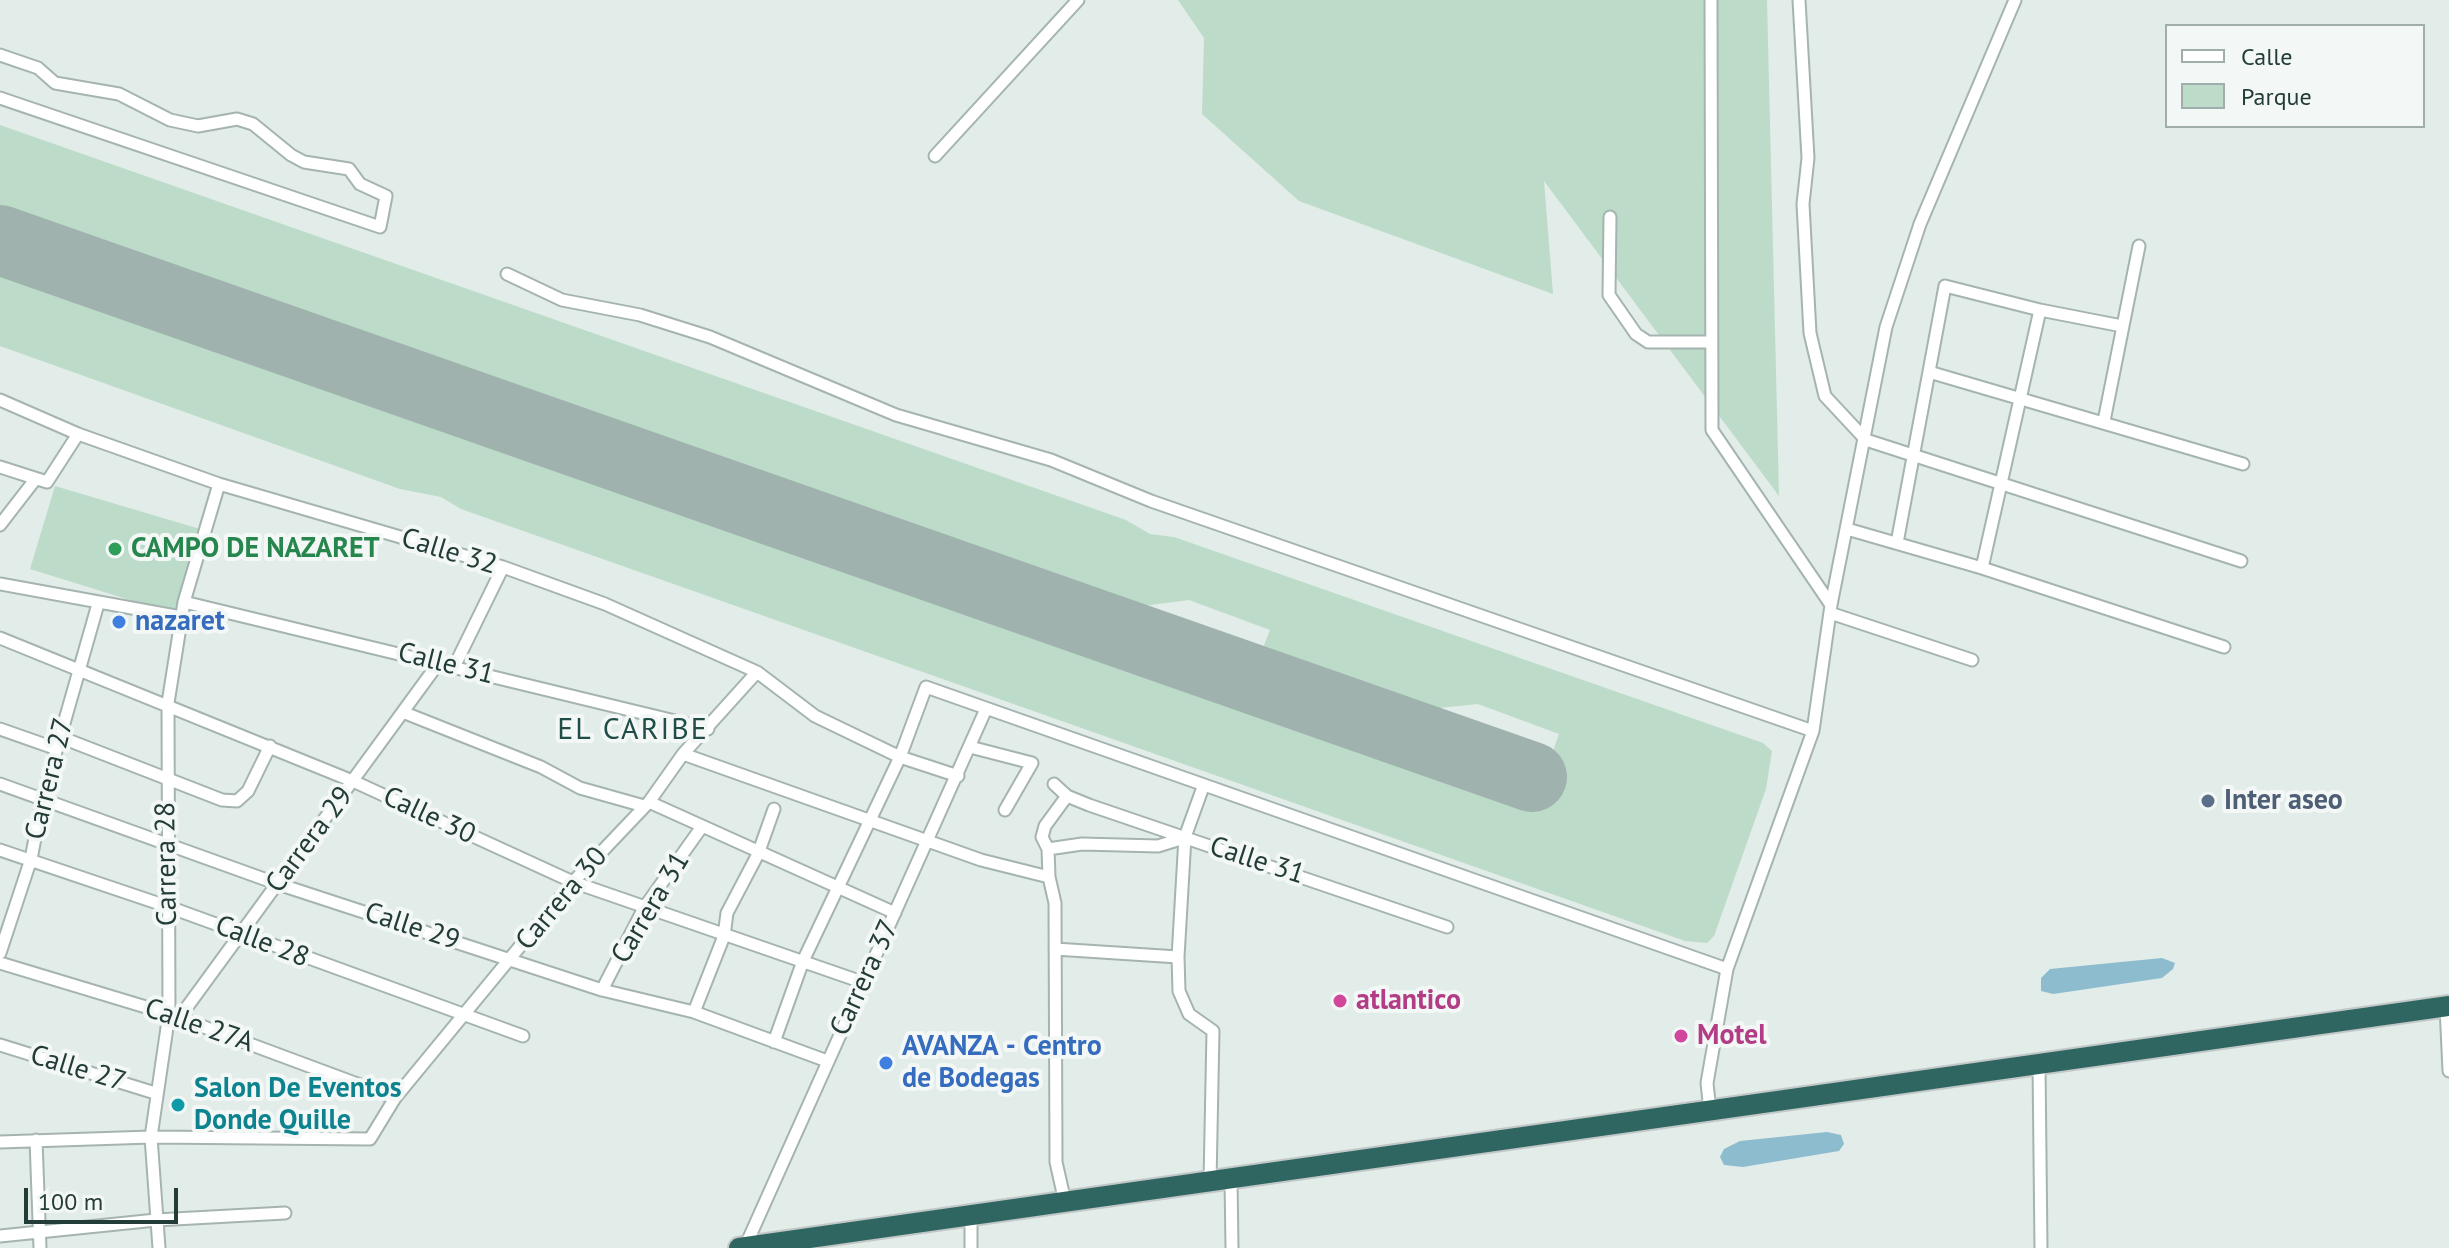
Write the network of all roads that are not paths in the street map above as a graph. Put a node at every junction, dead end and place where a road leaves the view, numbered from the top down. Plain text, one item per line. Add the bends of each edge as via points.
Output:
1 (1078, 0) edge
2 (1711, 0) edge
3 (1799, 0) edge
4 (2015, 0) edge
5 (0, 55) edge
6 (0, 98) edge
7 (935, 156) dead end
8 (1610, 217) dead end
9 (2139, 246) dead end
10 (507, 274) dead end
11 (2040, 310) junction
12 (2122, 326) junction
13 (1712, 342) junction
14 (1929, 372) junction
15 (2018, 397) junction
16 (0, 400) edge
17 (2104, 421) junction
18 (78, 434) junction
19 (1866, 440) junction
20 (1913, 454) junction
21 (2243, 464) dead end
22 (0, 467) edge
23 (41, 482) junction
24 (1999, 482) junction
25 (219, 484) junction
26 (0, 525) edge
27 (1847, 529) junction
28 (1897, 543) junction
29 (2241, 561) dead end
30 (503, 567) junction
31 (1982, 568) junction
32 (0, 584) edge
33 (184, 602) junction
34 (98, 604) junction
35 (1830, 609) junction
36 (181, 617) junction
37 (0, 638) edge
38 (2224, 647) dead end
39 (1972, 660) dead end
40 (440, 661) junction
41 (455, 665) junction
42 (78, 670) junction
43 (757, 672) junction
44 (168, 703) junction
45 (986, 709) junction
46 (405, 713) junction
47 (0, 729) edge
48 (708, 729) junction
49 (1813, 731) junction
50 (59, 743) junction
51 (270, 746) junction
52 (970, 747) junction
53 (683, 754) junction
54 (900, 757) junction
55 (958, 776) junction
56 (166, 779) junction
57 (355, 782) junction
58 (0, 784) edge
59 (1054, 784) dead end
60 (1203, 787) junction
61 (1067, 796) junction
62 (43, 797) junction
63 (646, 804) junction
64 (774, 809) dead end
65 (1005, 810) dead end
66 (870, 820) junction
67 (701, 828) junction
68 (1185, 837) junction
69 (927, 841) junction
70 (168, 844) junction
71 (1048, 849) junction
72 (0, 850) edge
73 (758, 854) junction
74 (31, 859) junction
75 (1049, 877) junction
76 (573, 882) junction
77 (278, 884) junction
78 (838, 889) junction
79 (169, 907) junction
80 (644, 908) junction
81 (895, 913) junction
82 (5, 919) edge
83 (1447, 927) dead end
84 (239, 933) junction
85 (724, 936) junction
86 (1055, 949) junction
87 (0, 953) edge
88 (1178, 957) junction
89 (512, 959) junction
90 (803, 961) junction
91 (0, 963) edge
92 (1727, 969) junction
93 (862, 982) junction
94 (602, 990) junction
95 (2447, 1007) edge
96 (694, 1012) junction
97 (174, 1016) junction
98 (463, 1017) junction
99 (523, 1036) dead end
100 (774, 1042) junction
101 (0, 1045) edge
102 (827, 1061) junction
103 (2039, 1064) junction
104 (2449, 1071) edge
105 (155, 1093) junction
106 (395, 1098) junction
107 (1710, 1111) junction
108 (151, 1137) junction
109 (36, 1140) junction
110 (0, 1142) edge
111 (1231, 1178) junction
112 (1210, 1182) junction
113 (1065, 1202) junction
114 (285, 1213) dead end
115 (971, 1215) junction
116 (156, 1220) junction
117 (39, 1231) junction
118 (0, 1236) edge
119 (745, 1247) edge
120 (40, 1248) edge
121 (159, 1248) edge
122 (739, 1248) edge
123 (971, 1248) edge
124 (1232, 1248) edge
125 (2041, 1248) edge

1 - 7 street
2 - 13 street
3 - 19 street via 1810,333 1825,396
4 - 19 street via 1901,273
5 - 6 street via 38,68 55,83 119,94 170,120 198,126 237,119 253,124 291,155 349,169 360,184 386,196 380,227
8 - 13 street via 1609,295 1636,334 1648,342
9 - 12 street
10 - 49 street via 562,300 640,315 710,337 896,415 1051,460 1151,501
11 - 12 street
11 - 14 street via 1945,286
11 - 15 street
12 - 17 street
13 - 35 street via 1712,430
14 - 15 street
14 - 20 street
15 - 17 street
15 - 24 street
16 - 18 street, Calle 32
17 - 21 street
18 - 23 street
18 - 25 street, Calle 32
19 - 20 street
19 - 27 street
20 - 24 street
20 - 28 street
22 - 23 street
23 - 26 street
24 - 29 street
24 - 31 street
25 - 30 street, Calle 32
25 - 33 street, Carrera 28
27 - 28 street
27 - 35 street
28 - 31 street
30 - 41 street
30 - 43 street, Calle 32 via 605,604
31 - 38 street
32 - 34 street
33 - 36 street, Carrera 28
33 - 40 street, Calle 31
34 - 36 street
34 - 42 street, Carrera 27
35 - 39 street
35 - 49 street
36 - 44 street, Carrera 28
37 - 42 street, Calle 30
40 - 41 street, Calle 31
40 - 46 street, Carrera 29
41 - 48 street, Calle 31
42 - 44 street, Calle 30
42 - 50 street, Carrera 27
43 - 48 street, Carrera 30
43 - 54 street, Calle 32 via 815,716
44 - 51 street, Calle 30
44 - 56 street, Carrera 28
45 - 52 street, Carrera 37
45 - 54 street via 926,687
45 - 60 street
46 - 57 street, Carrera 29
46 - 63 street via 580,788
47 - 50 street
48 - 53 street, Carrera 30
49 - 92 street
50 - 56 street
50 - 62 street, Carrera 27
51 - 56 street via 248,791 237,801
51 - 57 street, Calle 30
52 - 55 street, Carrera 37
52 - 65 street via 1032,763
53 - 63 street, Carrera 30
53 - 66 street
54 - 55 street, Calle 32
54 - 66 street
55 - 69 street, Carrera 37
56 - 70 street, Carrera 28
57 - 76 street, Calle 30
57 - 77 street, Carrera 29
58 - 62 street, Calle 29
59 - 61 street, Calle 31
60 - 68 street
60 - 92 street
61 - 68 street, Calle 31
61 - 71 street via 1045,826 1042,837
62 - 70 street, Calle 29
62 - 74 street, Carrera 27
63 - 67 street
63 - 76 street, Carrera 30
64 - 73 street
66 - 69 street
66 - 78 street
67 - 73 street
67 - 80 street, Carrera 31
68 - 71 street via 1158,846 1082,844
68 - 83 street, Calle 31
68 - 88 street
69 - 75 street
69 - 81 street, Carrera 37
70 - 77 street, Calle 29
70 - 79 street, Carrera 28
71 - 75 street
72 - 74 street, Calle 28
73 - 78 street
73 - 85 street via 727,913
74 - 79 street, Calle 28
74 - 82 street, Carrera 27
75 - 86 street
76 - 80 street, Calle 30
76 - 89 street, Carrera 30
77 - 84 street, Carrera 29
77 - 89 street, Calle 29
78 - 81 street
78 - 90 street
79 - 84 street, Calle 28
79 - 97 street, Carrera 28
80 - 85 street, Calle 30
80 - 94 street, Carrera 31
81 - 93 street, Carrera 37
82 - 87 street, Carrera 27
84 - 97 street, Carrera 29
84 - 98 street, Calle 28
85 - 90 street, Calle 30
85 - 96 street
86 - 88 street
86 - 113 street via 1056,1162
88 - 112 street via 1179,991 1189,1014 1213,1031
89 - 94 street, Calle 29
89 - 98 street, Carrera 30
90 - 93 street, Calle 30
90 - 100 street
91 - 97 street, Calle 27A
92 - 107 street via 1707,1083
93 - 102 street, Carrera 37
94 - 96 street, Calle 29
95 - 103 highway
95 - 104 street
96 - 100 street, Calle 29
97 - 105 street, Carrera 28
97 - 106 street, Calle 27A
98 - 99 street, Calle 28
98 - 106 street, Carrera 30
100 - 102 street, Calle 29
101 - 105 street, Calle 27
102 - 119 street, Carrera 37
103 - 107 highway
103 - 125 street
105 - 108 street, Carrera 28
106 - 108 street, Carrera 30 via 375,1133 360,1141
107 - 111 highway
108 - 109 street
108 - 116 street, Carrera 28
109 - 110 street
109 - 117 street
111 - 112 highway
111 - 124 street
112 - 113 highway
113 - 115 highway
114 - 116 street
115 - 119 highway
115 - 123 street
116 - 117 street
116 - 121 street, Carrera 28
117 - 118 street
117 - 120 street
119 - 122 highway

